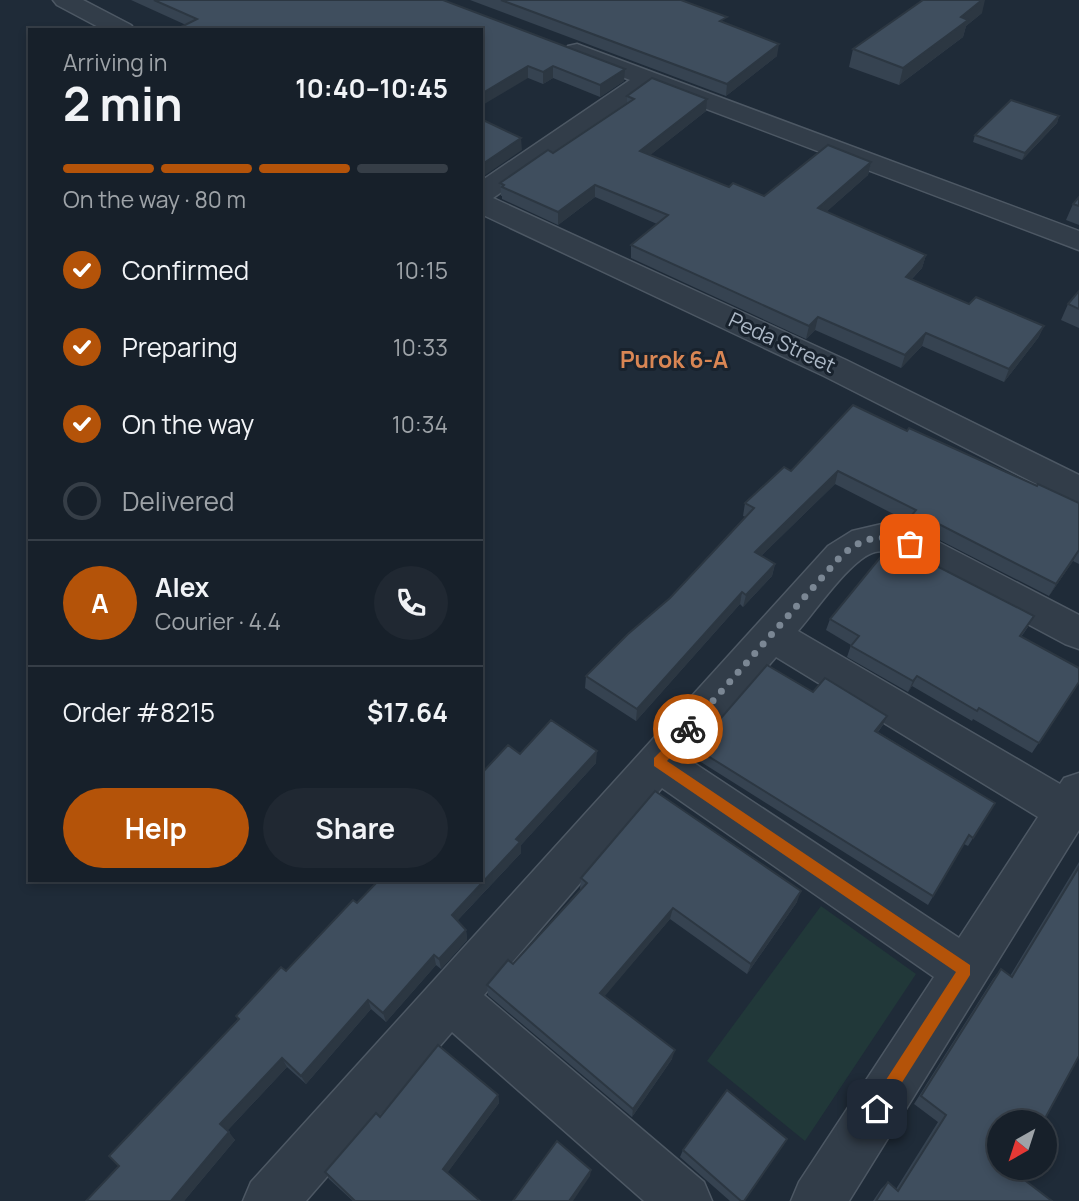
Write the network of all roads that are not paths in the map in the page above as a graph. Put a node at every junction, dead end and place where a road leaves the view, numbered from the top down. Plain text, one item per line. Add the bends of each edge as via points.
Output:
1 (65, 0) edge
2 (119, 28) edge
3 (559, 44) edge
4 (649, 78) junction
5 (483, 193) edge
6 (483, 203) edge
7 (1079, 240) edge
8 (1079, 490) edge
9 (1079, 633) edge
10 (772, 635) junction
11 (658, 762) junction
12 (1073, 802) edge
13 (965, 970) junction
14 (450, 998) junction
15 (280, 1197) edge
16 (685, 1201) edge
17 (818, 1201) edge

1 - 2 street
3 - 4 street
4 - 5 street
4 - 7 street
6 - 8 street, Peda Street via 835,368
9 - 10 street via 910,544 881,537 863,540 848,550
10 - 11 street
10 - 12 street
11 - 13 street
11 - 14 street
12 - 13 street
13 - 17 street
14 - 15 street
14 - 16 street

